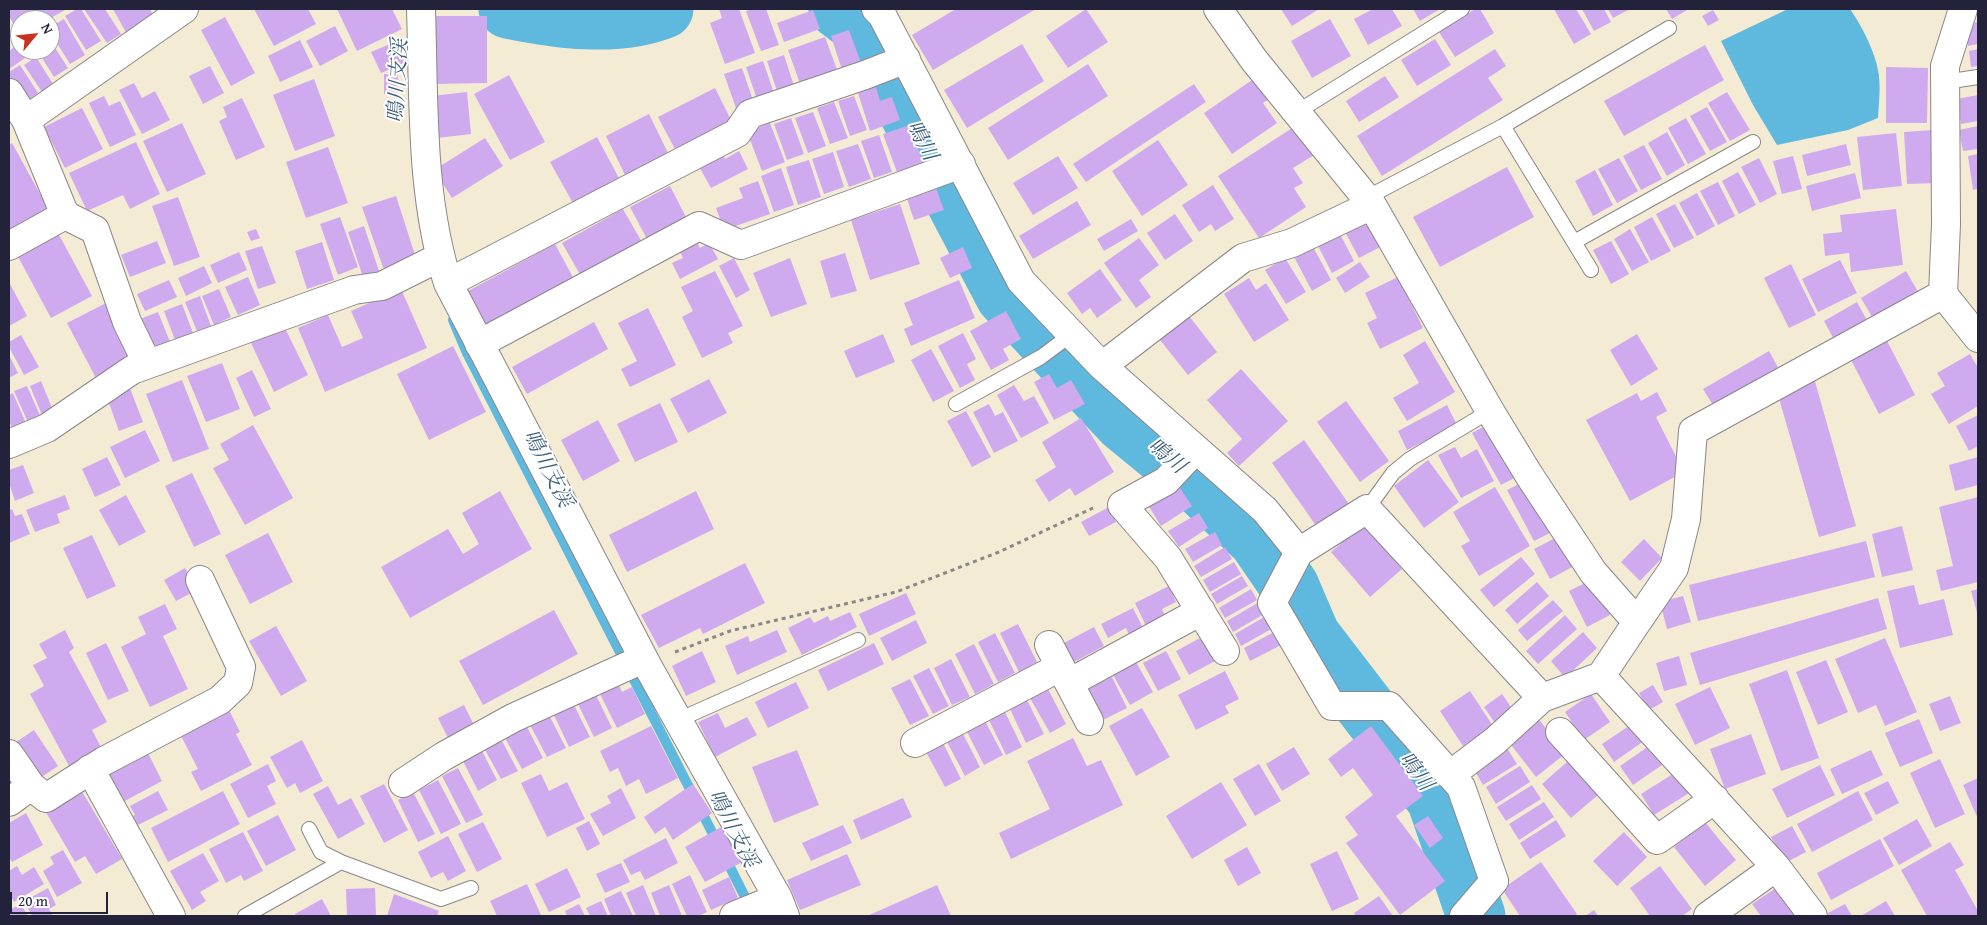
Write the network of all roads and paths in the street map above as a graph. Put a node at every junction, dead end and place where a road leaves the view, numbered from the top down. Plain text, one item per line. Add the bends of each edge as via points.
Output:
1 (184, 9) edge
2 (421, 9) edge
3 (876, 9) edge
4 (1218, 9) edge
5 (1462, 9) edge
6 (1963, 9) edge
7 (1669, 28) dead end
8 (905, 59) junction
9 (1978, 76) edge
10 (1945, 82) junction
11 (9, 93) edge
12 (1297, 112) junction
13 (26, 120) junction
14 (1504, 126) junction
15 (1754, 142) dead end
16 (960, 165) junction
17 (1369, 202) junction
18 (65, 215) junction
19 (1574, 242) junction
20 (9, 246) edge
21 (439, 258) junction
22 (1591, 270) dead end
23 (448, 284) junction
24 (1942, 294) junction
25 (1065, 338) junction
26 (1978, 338) edge
27 (479, 344) junction
28 (147, 363) junction
29 (1102, 366) junction
30 (956, 404) dead end
31 (1490, 411) junction
32 (9, 444) edge
33 (1195, 450) junction
34 (1122, 505) junction
35 (1368, 509) junction
36 (1298, 554) junction
37 (200, 580) dead end
38 (1201, 611) junction
39 (1637, 622) junction
40 (858, 640) dead end
41 (1225, 651) dead end
42 (644, 661) junction
43 (1059, 665) junction
44 (1601, 676) junction
45 (1542, 698) junction
46 (678, 720) junction
47 (1089, 721) dead end
48 (1560, 732) dead end
49 (915, 743) dead end
50 (9, 754) edge
51 (90, 769) junction
52 (1450, 775) junction
53 (404, 783) dead end
54 (31, 786) junction
55 (1715, 799) junction
56 (9, 802) edge
57 (309, 829) dead end
58 (341, 862) junction
59 (1776, 867) junction
60 (471, 888) dead end
61 (778, 905) edge
62 (167, 915) edge
63 (245, 916) edge
64 (734, 916) edge
65 (1464, 916) edge
66 (1708, 916) edge
67 (1813, 916) edge

1 - 13 street
2 - 21 street via 428,191
3 - 8 street via 882,14
4 - 12 street
5 - 12 lane
6 - 10 street via 1945,66
7 - 14 lane
8 - 16 street
8 - 23 street via 750,114 737,133
9 - 10 lane
10 - 24 street via 1946,224
11 - 13 street
12 - 17 street
13 - 18 street
14 - 17 lane
14 - 19 lane
15 - 19 lane
16 - 25 street via 1021,281
16 - 27 street via 741,245 699,226
17 - 29 street via 1292,243 1243,258
17 - 31 street
18 - 20 street
18 - 28 street via 95,230 127,322
19 - 22 lane
21 - 23 street
21 - 28 street via 382,286 354,290
23 - 27 street
24 - 26 street
24 - 39 street via 1693,431 1686,519 1674,568
25 - 29 street
25 - 30 lane via 1041,357
27 - 42 street
28 - 32 street via 47,428
29 - 33 street
31 - 35 lane via 1410,458 1393,473
31 - 39 street via 1593,572
33 - 34 street via 1166,481
33 - 36 street via 1265,510
34 - 38 street via 1168,558
34 - 42 path via 1105,502 999,552 896,592 730,631
35 - 36 street
35 - 45 street
36 - 52 street via 1272,603 1332,706 1389,706
37 - 51 street via 241,667 238,683 220,700
38 - 41 street
38 - 43 street
39 - 44 street
40 - 46 lane
42 - 46 street
42 - 53 street via 512,718 444,756
43 - 47 street
43 - 49 street
44 - 45 street
44 - 55 street
45 - 52 street via 1495,741
46 - 61 street
48 - 55 street via 1657,840
50 - 54 street
51 - 54 street via 46,798
51 - 62 street
52 - 65 street via 1461,787 1494,882
54 - 56 street
55 - 59 street
57 - 58 lane via 321,852
58 - 60 lane via 441,899
58 - 63 lane
59 - 66 street
59 - 67 street
61 - 64 street

